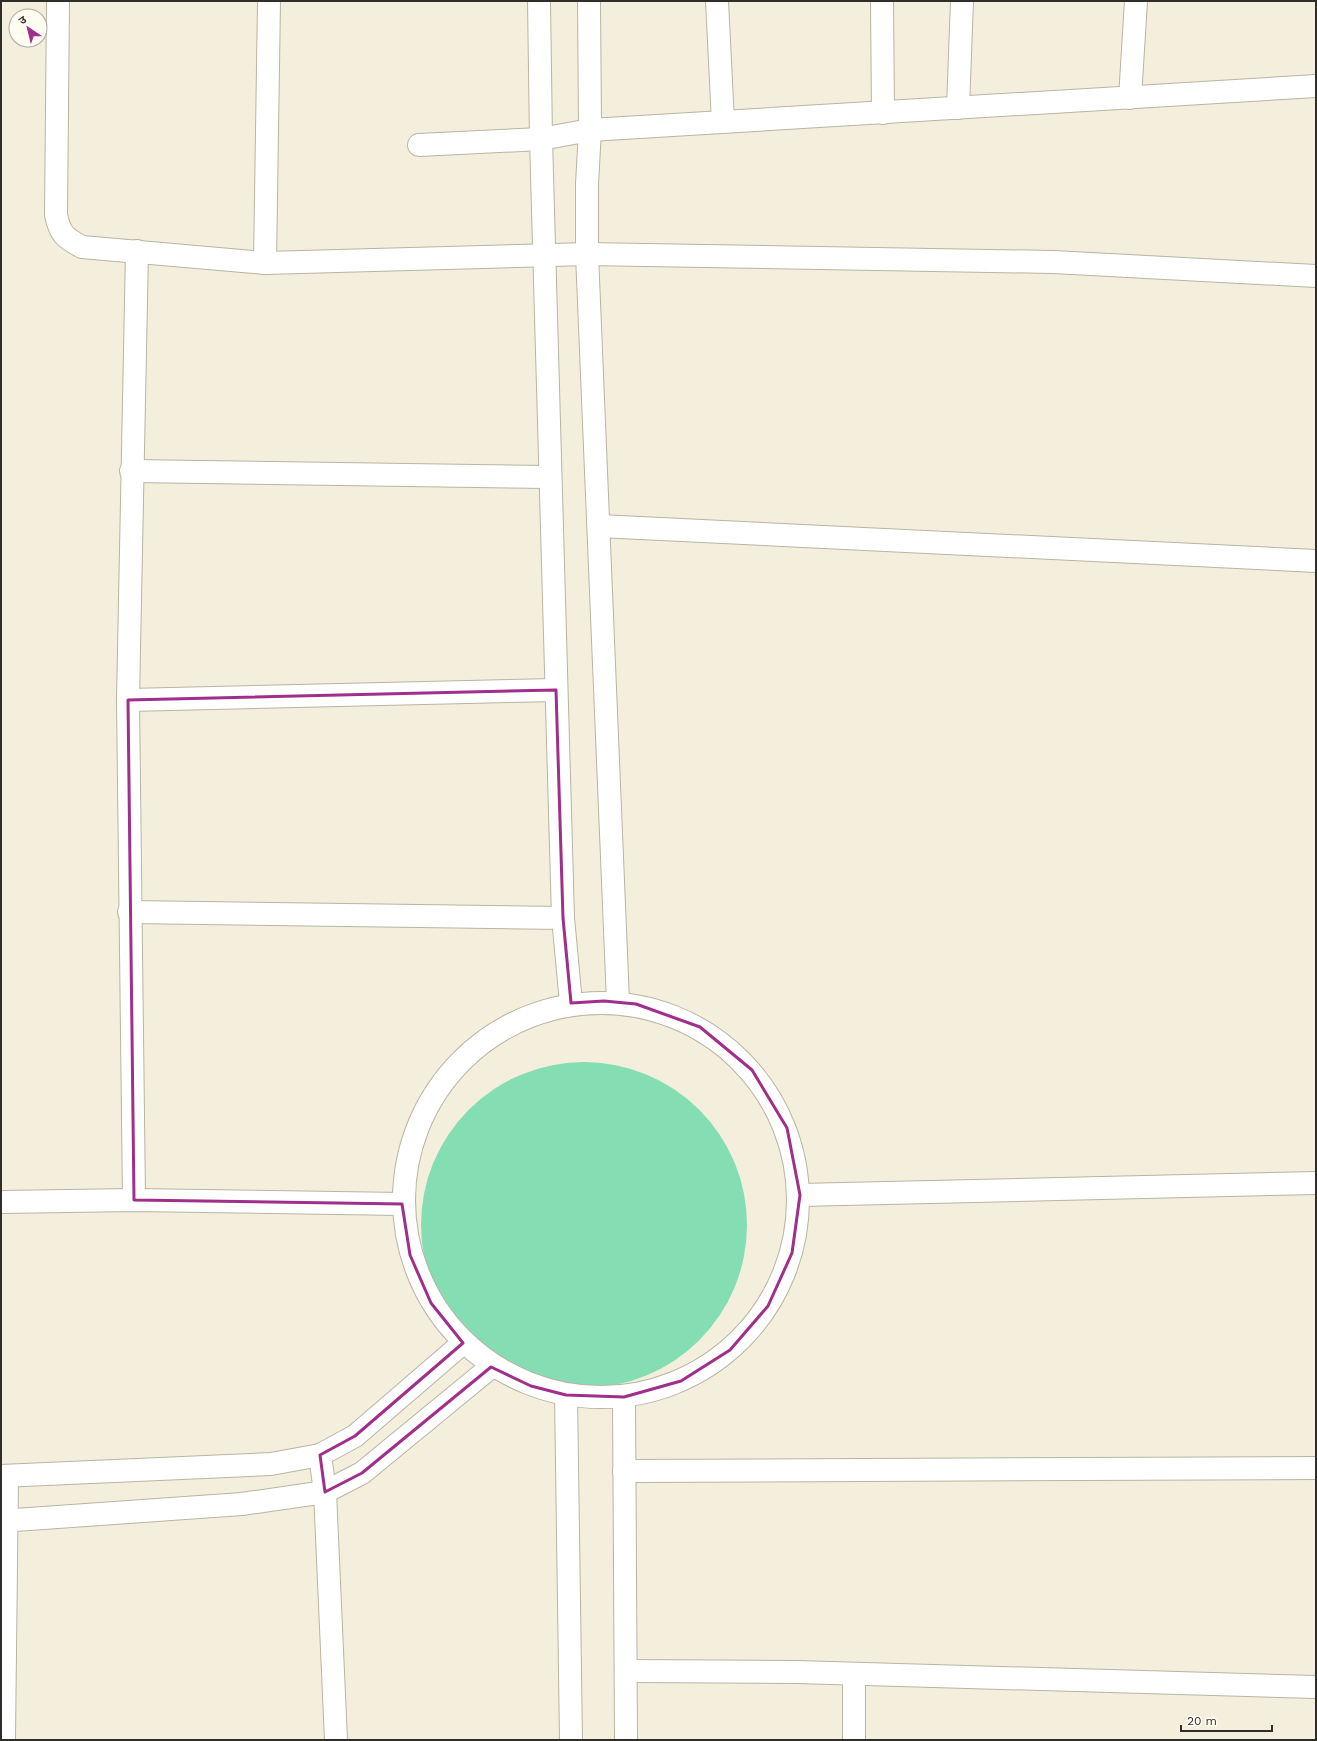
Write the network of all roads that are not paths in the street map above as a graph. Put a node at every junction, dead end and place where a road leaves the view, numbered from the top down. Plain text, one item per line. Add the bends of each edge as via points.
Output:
1 (58, 1) edge
2 (269, 1) edge
3 (539, 1) edge
4 (589, 1) edge
5 (716, 1) edge
6 (882, 1) edge
7 (962, 1) edge
8 (1136, 1) edge
9 (1316, 86) edge
10 (1130, 98) junction
11 (958, 108) junction
12 (883, 113) junction
13 (723, 122) junction
14 (590, 130) junction
15 (540, 138) junction
16 (419, 145) dead end
17 (137, 251) junction
18 (587, 254) junction
19 (544, 256) junction
20 (265, 263) junction
21 (1316, 276) edge
22 (131, 471) junction
23 (550, 477) junction
24 (599, 526) junction
25 (1316, 561) edge
26 (556, 690) junction
27 (128, 700) junction
28 (130, 912) junction
29 (563, 918) junction
30 (618, 1002) junction
31 (571, 1003) junction
32 (1316, 1183) edge
33 (800, 1195) junction
34 (134, 1200) junction
35 (1, 1202) edge
36 (402, 1204) junction
37 (463, 1343) junction
38 (491, 1367) junction
39 (566, 1395) junction
40 (624, 1397) junction
41 (320, 1455) junction
42 (1316, 1468) edge
43 (624, 1471) junction
44 (4, 1476) edge
45 (325, 1492) junction
46 (3, 1521) edge
47 (626, 1671) junction
48 (854, 1674) junction
49 (1316, 1687) edge
50 (4, 1740) edge
51 (336, 1740) edge
52 (571, 1740) edge
53 (626, 1740) edge
54 (854, 1740) edge

1 - 17 street via 56,215 59,230 68,240 82,247
2 - 20 street
3 - 15 street
4 - 14 street
5 - 13 street
6 - 12 street
7 - 11 street
8 - 10 street
9 - 10 street
10 - 11 street
11 - 12 street
12 - 13 street
13 - 14 street
14 - 15 street
14 - 18 street
15 - 16 street
15 - 19 street
17 - 20 street
17 - 22 street
18 - 19 street
18 - 21 street via 1053,262
18 - 24 street
19 - 20 street
19 - 23 street
22 - 23 street
22 - 27 street
23 - 26 street
24 - 25 street
24 - 30 street
26 - 27 street
26 - 29 street
27 - 28 street
28 - 29 street
28 - 34 street
29 - 31 street
30 - 31 street
30 - 33 street via 636,1004 700,1027 752,1070 787,1128
31 - 36 street via 517,1020 469,1052 432,1095 409,1147
32 - 33 street
33 - 40 street via 792,1253 768,1306 730,1350 681,1381
34 - 35 street
34 - 36 street
36 - 37 street via 410,1255 431,1303
37 - 38 street
37 - 41 street via 355,1436
38 - 39 street via 531,1386
38 - 45 street via 362,1473
39 - 40 street
39 - 52 street
40 - 43 street
41 - 44 street via 271,1464
41 - 45 street
42 - 43 street
43 - 47 street
44 - 46 street
45 - 46 street via 242,1504
45 - 51 street
46 - 50 street
47 - 48 street
47 - 53 street
48 - 49 street
48 - 54 street

